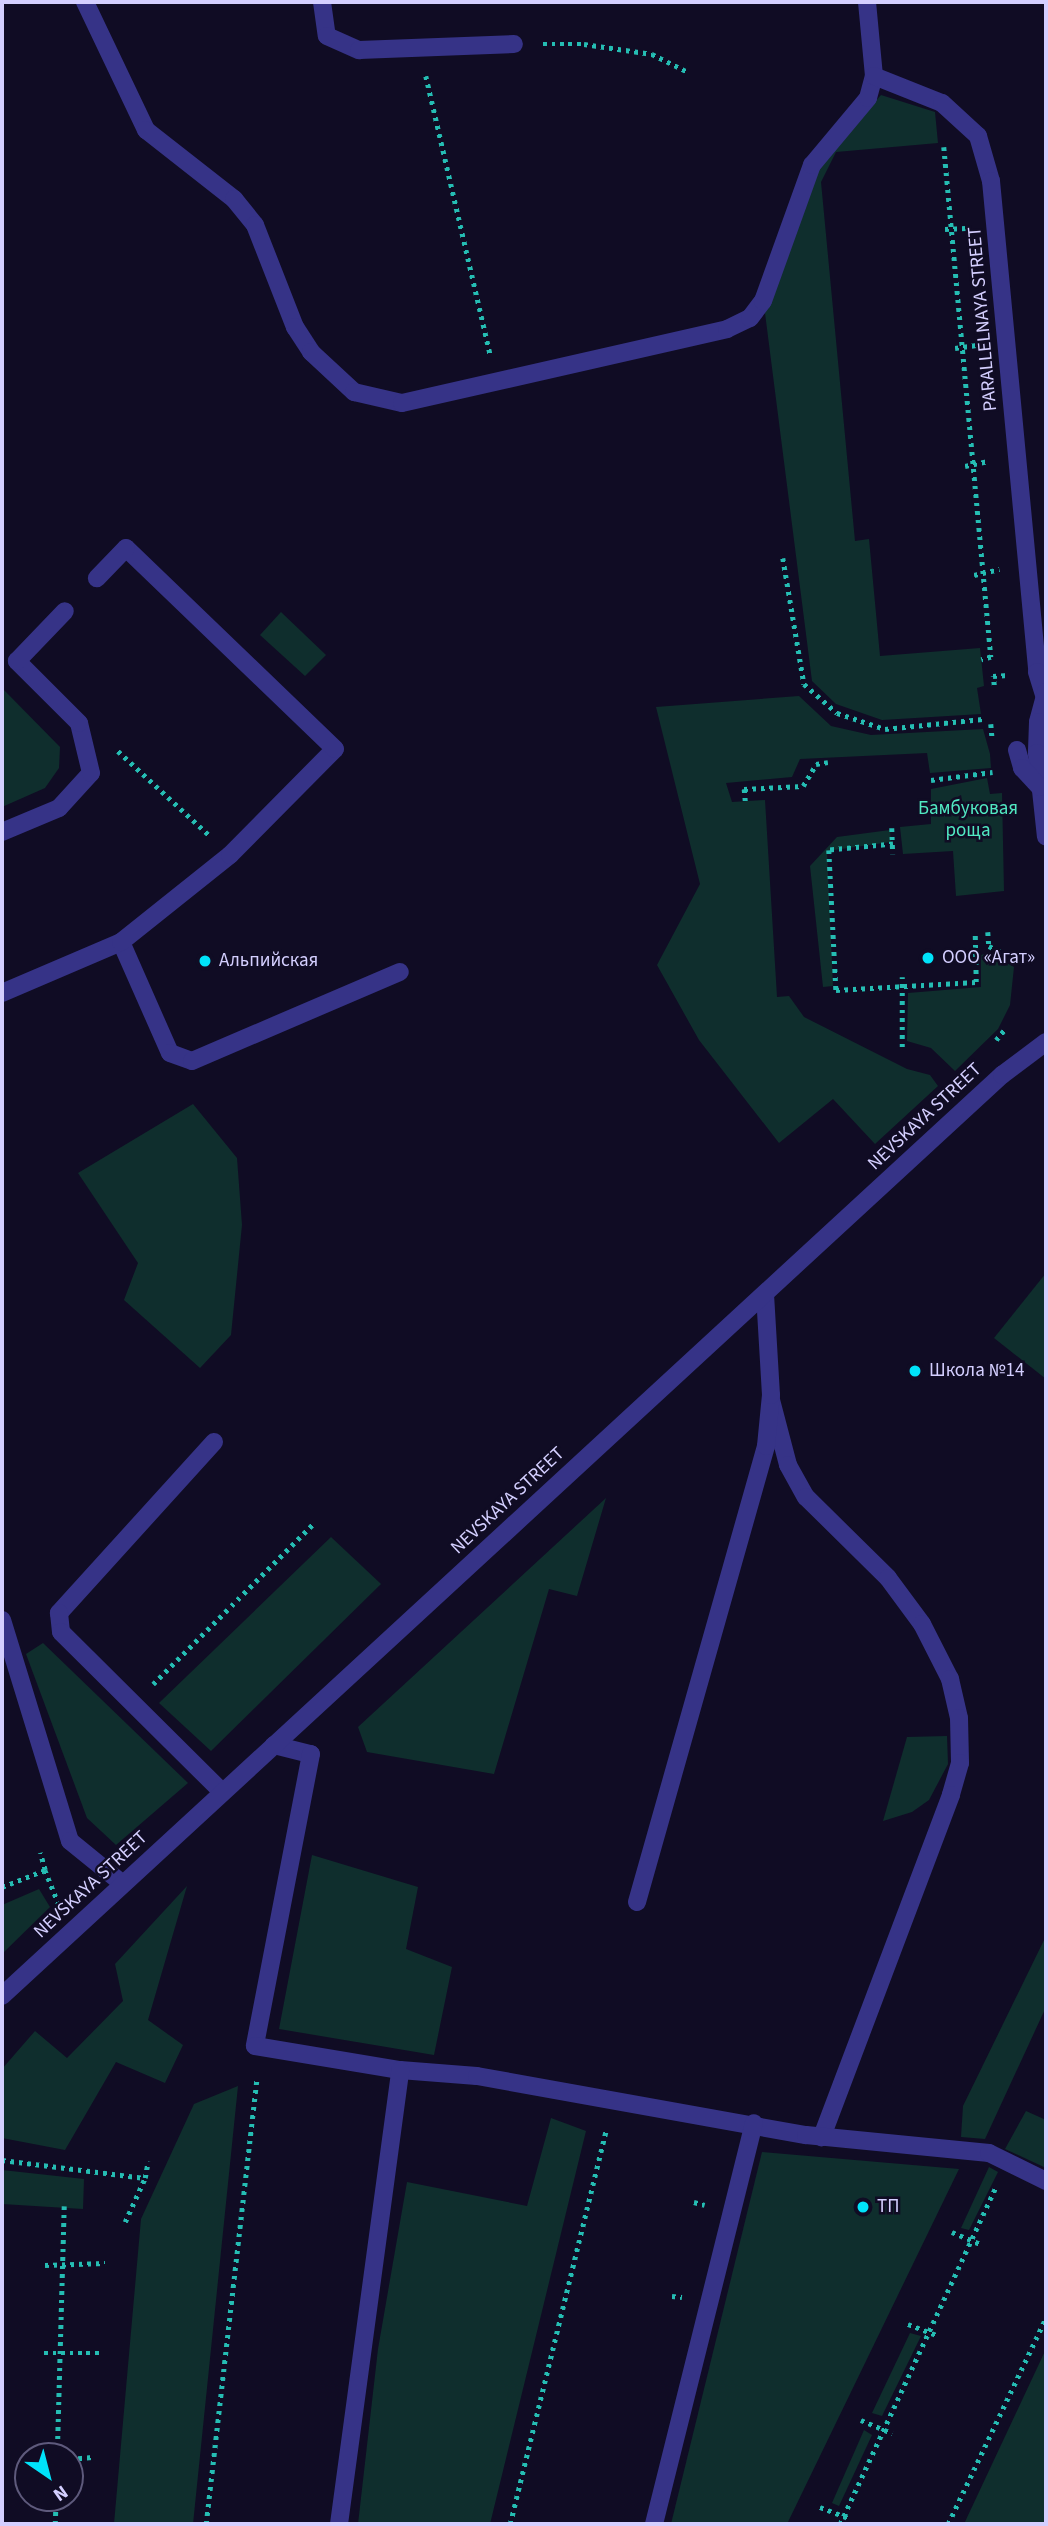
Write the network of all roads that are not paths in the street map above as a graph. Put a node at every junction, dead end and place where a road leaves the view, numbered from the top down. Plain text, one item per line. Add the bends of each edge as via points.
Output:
1 (85, 2) edge
2 (322, 2) edge
3 (867, 2) edge
4 (514, 44) road end
5 (874, 76) junction
6 (97, 578) dead end
7 (65, 611) dead end
8 (1045, 693) edge
9 (1017, 750) dead end
10 (1040, 786) junction
11 (2, 832) edge
12 (1046, 836) edge
13 (121, 942) junction
14 (400, 972) dead end
15 (2, 993) edge
16 (1046, 1042) edge
17 (765, 1295) junction
18 (771, 1400) junction
19 (214, 1442) dead end
20 (2, 1620) edge
21 (274, 1745) junction
22 (222, 1792) junction
23 (123, 1884) junction
24 (637, 1902) dead end
25 (2, 1996) edge
26 (400, 2070) junction
27 (754, 2123) junction
28 (822, 2137) junction
29 (1046, 2180) edge
30 (339, 2524) edge
31 (654, 2524) edge

1 - 5 street via 146,130 246,211 295,327 331,374 354,392 402,403 727,329 750,318 763,300 812,164 868,98
2 - 4 street via 327,36 359,50
3 - 5 street
5 - 8 street, PARALLELNAYA STREET via 942,103 978,136 991,181 1037,672
6 - 13 street via 127,548 335,750 230,855
7 - 11 street via 17,661 79,723 91,773 60,808
8 - 10 street via 1038,722
9 - 10 street via 1022,768
10 - 12 street
13 - 14 street via 170,1053 192,1060
13 - 15 street
16 - 17 street, NEVSKAYA STREET via 1026,1053
17 - 18 street
17 - 21 street, NEVSKAYA STREET
18 - 24 street via 755,1494
18 - 28 street via 788,1465 806,1497 888,1578 922,1624 950,1679 959,1717 960,1763 951,1795
19 - 22 street via 60,1614 61,1632
20 - 23 street via 70,1841
21 - 22 street, NEVSKAYA STREET
21 - 26 street via 311,1754 255,2046
22 - 23 street, NEVSKAYA STREET
23 - 25 street, NEVSKAYA STREET
26 - 27 street via 477,2076
26 - 30 street
27 - 28 street
27 - 31 street
28 - 29 street via 989,2153

